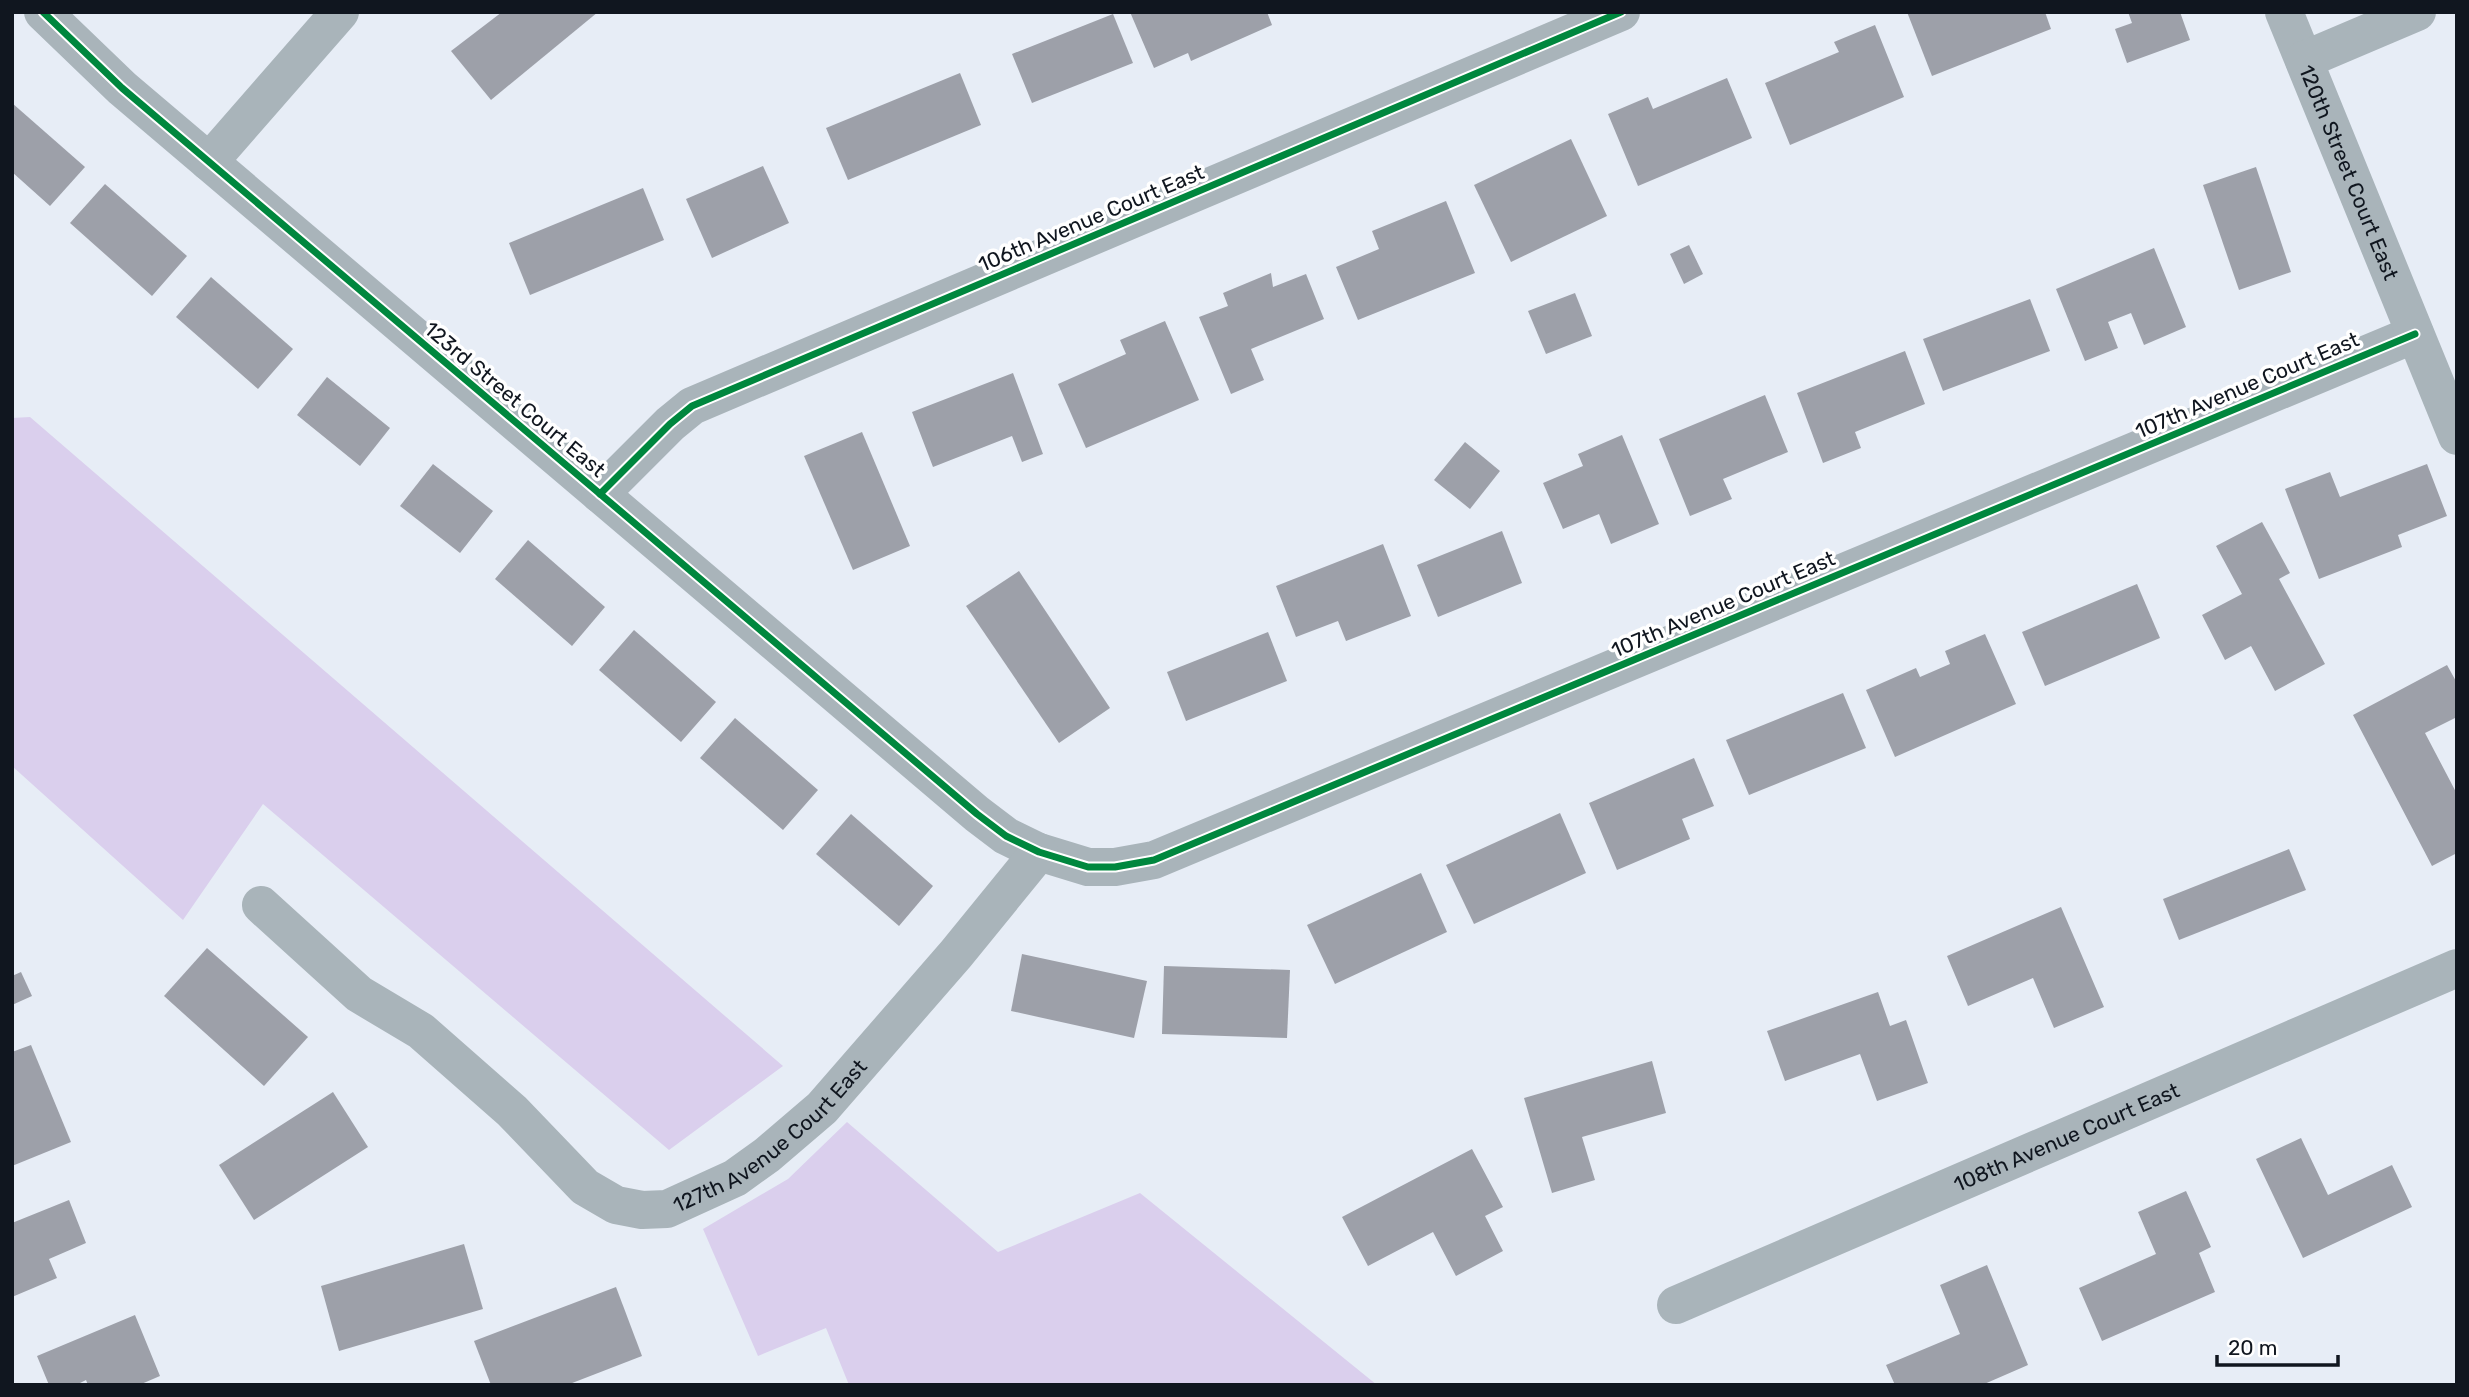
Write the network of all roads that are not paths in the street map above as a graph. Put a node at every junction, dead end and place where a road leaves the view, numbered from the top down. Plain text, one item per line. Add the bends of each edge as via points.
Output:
1 (43, 12) edge
2 (340, 12) edge
3 (1621, 12) edge
4 (2284, 12) edge
5 (2417, 12) edge
6 (2304, 60) junction
7 (209, 162) junction
8 (2415, 334) junction
9 (2457, 436) edge
10 (600, 494) junction
11 (1039, 852) junction
12 (261, 905) dead end
13 (2457, 968) edge
14 (1676, 1305) dead end

1 - 7 street, 123rd Street Court East
2 - 7 street
3 - 10 street, 106th Avenue Court East via 692,406
4 - 6 street, 120th Street Court East
5 - 6 street
6 - 8 street, 120th Street Court East
7 - 10 street, 123rd Street Court East
8 - 9 street, 120th Street Court East
8 - 11 street, 107th Avenue Court East via 1154,860 1088,867
10 - 11 street, 123rd Street Court East via 977,814 1006,836
11 - 12 street, 127th Avenue Court East via 822,1108 735,1178 667,1209 616,1205 586,1187 512,1111 421,1031 359,994
13 - 14 street, 108th Avenue Court East

